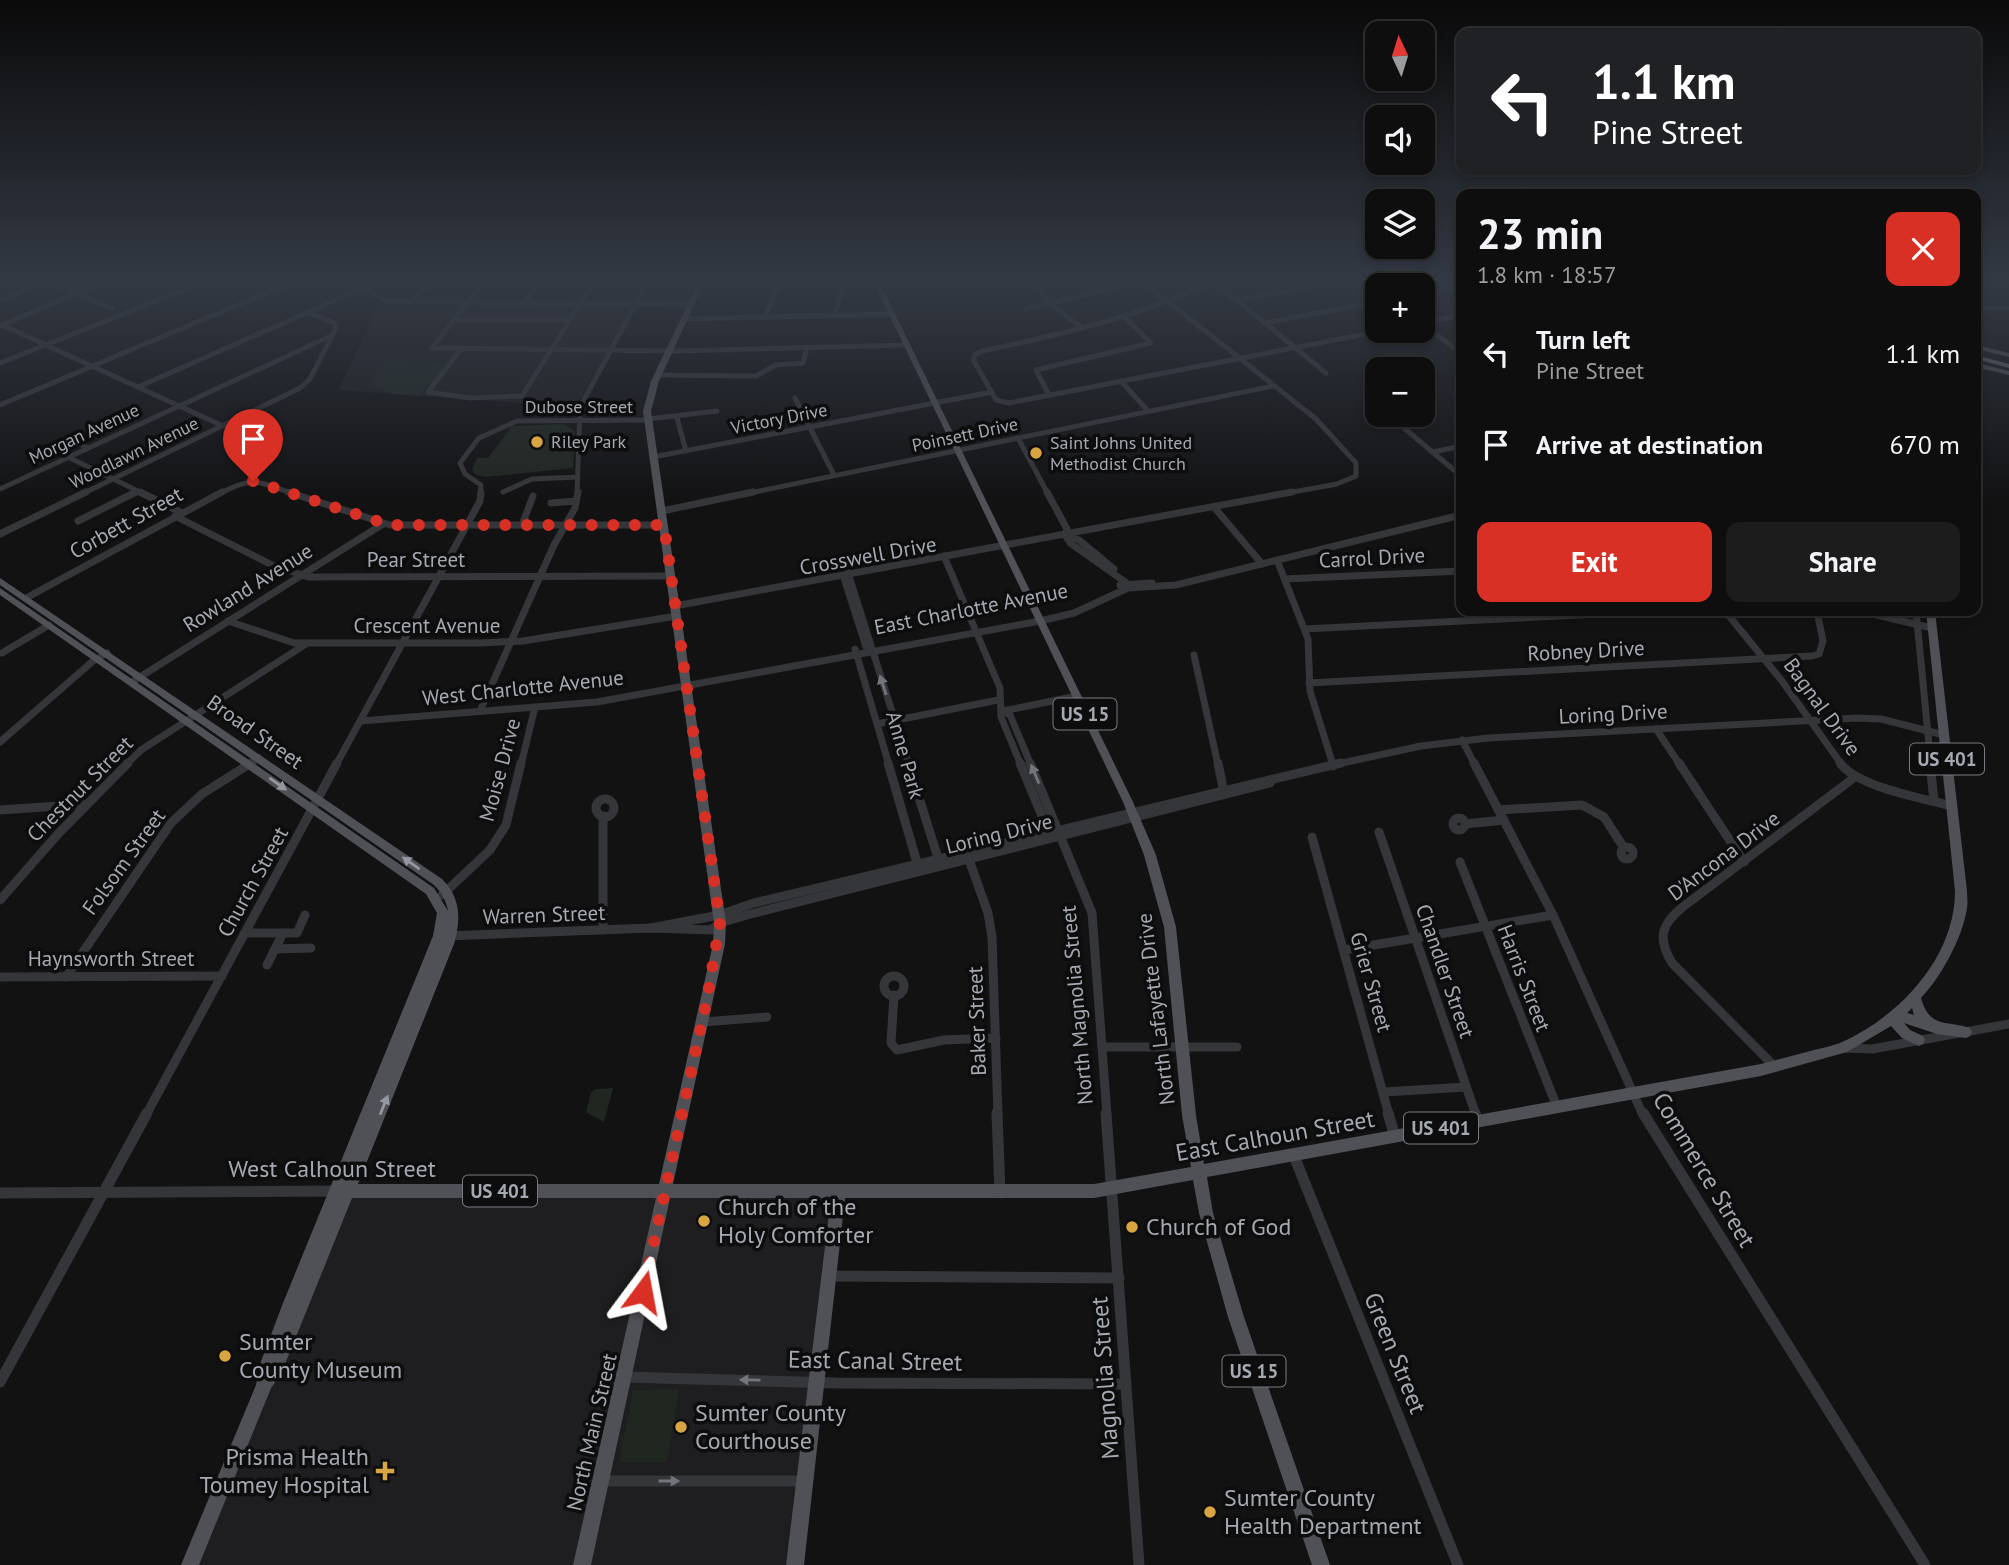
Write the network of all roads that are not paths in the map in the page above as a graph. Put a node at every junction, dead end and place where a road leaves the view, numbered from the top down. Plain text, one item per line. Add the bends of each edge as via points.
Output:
1 (18, 356) edge
2 (70, 356) edge
3 (116, 356) edge
4 (208, 356) edge
5 (288, 356) edge
6 (321, 356) edge
7 (457, 356) edge
8 (545, 356) edge
9 (607, 356) edge
10 (667, 356) edge
11 (805, 356) edge
12 (912, 356) edge
13 (974, 356) edge
14 (1096, 356) edge
15 (1238, 356) edge
16 (1250, 356) edge
17 (1303, 356) edge
18 (1240, 358) junction
19 (1981, 358) edge
20 (0, 363) edge
21 (2009, 365) edge
22 (92, 366) junction
23 (1981, 366) edge
24 (1326, 373) dead end
25 (2009, 373) edge
26 (658, 375) junction
27 (1121, 381) junction
28 (1273, 386) junction
29 (138, 387) junction
30 (992, 392) junction
31 (1049, 396) junction
32 (795, 398) dead end
33 (935, 403) junction
34 (0, 405) edge
35 (180, 406) junction
36 (717, 411) dead end
37 (1148, 411) junction
38 (677, 418) dead end
39 (648, 419) junction
40 (511, 422) joint
41 (582, 422) junction
42 (223, 426) junction
43 (810, 427) junction
44 (1404, 428) dead end
45 (68, 438) dead end
46 (1018, 438) junction
47 (1456, 447) edge
48 (88, 448) junction
49 (686, 450) junction
50 (957, 450) junction
51 (1433, 452) junction
52 (68, 457) junction
53 (653, 457) junction
54 (1456, 472) edge
55 (834, 475) junction
56 (578, 477) junction
57 (112, 480) junction
58 (0, 489) edge
59 (137, 492) junction
60 (503, 492) dead end
61 (533, 496) dead end
62 (576, 501) junction
63 (551, 503) dead end
64 (1214, 507) junction
65 (662, 511) junction
66 (1456, 513) edge
67 (1456, 513) edge
68 (178, 514) junction
69 (78, 522) dead end
70 (383, 524) junction
71 (522, 525) junction
72 (567, 525) junction
73 (664, 525) junction
74 (466, 526) junction
75 (0, 534) edge
76 (1065, 535) junction
77 (1004, 547) junction
78 (945, 558) junction
79 (1277, 560) junction
80 (1260, 561) junction
81 (1456, 571) edge
82 (301, 575) junction
83 (671, 576) junction
84 (847, 576) junction
85 (439, 577) junction
86 (540, 577) junction
87 (1285, 579) junction
88 (0, 580) edge
89 (1130, 584) junction
90 (0, 591) edge
91 (26, 598) junction
92 (676, 610) junction
93 (1561, 616) edge
94 (1729, 616) edge
95 (1818, 616) edge
96 (1880, 616) edge
97 (1916, 616) edge
98 (1931, 616) edge
99 (1039, 619) junction
100 (228, 621) junction
101 (49, 625) junction
102 (1917, 625) junction
103 (1932, 628) junction
104 (1305, 629) junction
105 (975, 630) junction
106 (511, 642) junction
107 (306, 643) junction
108 (403, 644) junction
109 (870, 648) junction
110 (856, 651) junction
111 (1, 654) edge
112 (102, 655) junction
113 (1194, 655) dead end
114 (1765, 659) junction
115 (136, 679) junction
116 (686, 683) junction
117 (1309, 683) junction
118 (1077, 696) junction
119 (998, 700) junction
120 (535, 707) junction
121 (1003, 711) junction
122 (480, 712) junction
123 (190, 717) junction
124 (361, 720) junction
125 (895, 720) junction
126 (1809, 720) junction
127 (877, 724) junction
128 (1656, 729) junction
129 (1927, 731) junction
130 (1944, 735) junction
131 (1462, 740) junction
132 (0, 742) edge
133 (254, 761) junction
134 (1333, 766) junction
135 (1855, 776) junction
136 (1224, 793) junction
137 (1934, 801) junction
138 (87, 804) junction
139 (316, 804) junction
140 (1952, 806) junction
141 (0, 810) edge
142 (1133, 815) junction
143 (1501, 815) junction
144 (603, 816) dead end
145 (1465, 824) dead end
146 (1379, 832) dead end
147 (1054, 834) junction
148 (1312, 837) dead end
149 (1624, 848) dead end
150 (967, 855) junction
151 (939, 862) junction
152 (1460, 862) dead end
153 (1744, 862) junction
154 (919, 868) junction
155 (442, 896) junction
156 (0, 900) edge
157 (305, 915) dead end
158 (1553, 915) junction
159 (719, 919) junction
160 (1485, 927) junction
161 (603, 930) junction
162 (245, 933) junction
163 (284, 933) junction
164 (445, 936) junction
165 (1415, 938) junction
166 (311, 948) dead end
167 (275, 949) junction
168 (1344, 950) junction
169 (267, 965) dead end
170 (222, 976) junction
171 (0, 977) edge
172 (66, 977) junction
173 (894, 995) dead end
174 (1915, 998) junction
175 (767, 1017) dead end
176 (1895, 1017) junction
177 (703, 1022) junction
178 (2009, 1024) edge
179 (1937, 1028) junction
180 (1966, 1032) junction
181 (996, 1038) junction
182 (1919, 1040) junction
183 (1102, 1047) junction
184 (1182, 1047) junction
185 (1237, 1047) dead end
186 (1842, 1048) junction
187 (1775, 1067) junction
188 (1466, 1087) junction
189 (1384, 1092) junction
190 (1633, 1093) junction
191 (1557, 1107) junction
192 (1478, 1122) junction
193 (1395, 1137) junction
194 (1294, 1156) junction
195 (1198, 1173) junction
196 (1112, 1189) junction
197 (665, 1190) junction
198 (342, 1191) junction
199 (839, 1192) junction
200 (0, 1193) edge
201 (103, 1193) junction
202 (1000, 1193) junction
203 (830, 1276) junction
204 (1119, 1278) junction
205 (624, 1377) junction
206 (0, 1382) edge
207 (818, 1382) junction
208 (1126, 1384) junction
209 (601, 1481) junction
210 (805, 1481) junction
211 (190, 1565) edge
212 (582, 1565) edge
213 (795, 1565) edge
214 (1139, 1565) edge
215 (1321, 1565) edge
216 (1458, 1565) edge
217 (1925, 1565) edge

1 - 20 street
2 - 22 street
3 - 22 street
4 - 29 street
5 - 35 street, Morgan Avenue
6 - 42 street, Woodlawn Avenue via 305,384
7 - 8 street via 429,392 470,398 522,396
9 - 41 street via 580,407
10 - 26 main road, North Main Street
11 - 26 street via 803,363 776,365 759,376
12 - 33 main road, North Lafayette Drive / US 15
13 - 30 street
14 - 31 street via 1037,370
15 - 18 street
16 - 18 street
17 - 24 street
18 - 27 street
18 - 28 street
19 - 21 highway
22 - 29 street
22 - 34 street
23 - 25 main road
26 - 39 main road, North Main Street via 648,402
27 - 31 street
27 - 37 street
28 - 37 street, Poinsett Drive
28 - 64 street, Crosswell Drive via 1323,425 1353,458 1358,472 1346,482
29 - 35 street
30 - 31 street via 1001,403
30 - 33 street, Victory Drive
32 - 43 street
33 - 43 street, Victory Drive
33 - 50 main road, North Lafayette Drive / US 15
35 - 42 street
35 - 48 street, Morgan Avenue
36 - 39 street, Dubose Street
37 - 46 street, Poinsett Drive
38 - 49 street
39 - 41 street, Dubose Street
39 - 53 main road, North Main Street
40 - 41 street, Dubose Street
40 - 74 street, Church Street via 479,438 460,463 461,470 477,481 482,491
41 - 56 street
42 - 57 street, Woodlawn Avenue
43 - 49 street, Victory Drive
43 - 55 street
44 - 51 street
45 - 48 street
46 - 50 street, Poinsett Drive
46 - 76 street via 1067,529
47 - 51 street
48 - 52 street, Morgan Avenue
49 - 53 street, Victory Drive
50 - 55 street, Poinsett Drive
50 - 77 main road, North Lafayette Drive / US 15
51 - 54 street
52 - 57 street, Pear Street
52 - 58 street, Morgan Avenue
53 - 65 main road, North Main Street
55 - 65 street, Poinsett Drive
56 - 60 street via 532,479
56 - 62 street
57 - 59 street, Pear Street
57 - 75 street, Woodlawn Avenue
59 - 68 street, Pear Street
59 - 69 street
61 - 71 street
62 - 63 street
62 - 72 street
64 - 76 street, Crosswell Drive
64 - 80 street
65 - 73 main road, North Main Street
66 - 80 street, East Charlotte Avenue
67 - 79 street, East Charlotte Avenue
68 - 70 street, Corbett Street via 243,481 253,481
68 - 82 street, Pear Street via 272,565
68 - 91 street, Corbett Street
70 - 74 street
70 - 82 street, Rowland Avenue
71 - 72 street
71 - 74 street
72 - 73 street
72 - 86 street
73 - 83 main road, North Main Street
74 - 85 street, Church Street
76 - 77 street, Crosswell Drive via 1058,540
76 - 89 street
77 - 78 street, Crosswell Drive
77 - 99 main road, North Lafayette Drive / US 15
78 - 84 street, Crosswell Drive
78 - 105 street, North Magnolia Street
79 - 80 street, East Charlotte Avenue
79 - 87 street
80 - 89 street, East Charlotte Avenue via 1169,586
81 - 87 street, Carrol Drive
82 - 85 street, Pear Street
82 - 100 street, Rowland Avenue
83 - 86 street, Pear Street
83 - 92 main road, North Main Street
84 - 92 street, Crosswell Drive
84 - 109 street, Anne Park
85 - 86 street, Pear Street
85 - 108 street, Church Street
86 - 106 street
87 - 104 street
88 - 91 main road, Broad Street
89 - 99 street, East Charlotte Avenue via 1073,613
90 - 101 main road, Broad Street
91 - 112 main road, Broad Street
92 - 106 street, Crescent Avenue
92 - 116 main road, North Main Street
93 - 104 street
94 - 114 street, Bagnal Drive
95 - 114 street, Robney Drive via 1823,641 1819,654
96 - 102 street
97 - 102 street
98 - 103 main road, US 401
99 - 105 street, East Charlotte Avenue
99 - 118 main road, North Lafayette Drive / US 15
100 - 107 street, Crescent Avenue
100 - 115 street, Rowland Avenue
101 - 111 street
101 - 112 main road, Broad Street
102 - 103 street
102 - 129 street
103 - 130 main road, US 401
104 - 117 street via 1310,648
105 - 109 street, East Charlotte Avenue
105 - 119 street, North Magnolia Street via 1001,693
106 - 108 street, Crescent Avenue
106 - 122 street
107 - 108 street, Crescent Avenue
107 - 123 street
108 - 124 street, Church Street
109 - 110 street, East Charlotte Avenue
125 -> 109 street, Anne Park
110 - 116 street, East Charlotte Avenue
110 - 127 street, Anne Park
112 - 115 main road, Broad Street
112 - 132 street
113 - 136 street
114 - 117 street, Robney Drive
114 - 126 street, Bagnal Drive
115 - 123 main road, Broad Street
116 - 120 street, West Charlotte Avenue via 597,702
116 - 159 main road, North Main Street
117 - 134 street
118 - 121 street
118 - 142 main road, North Lafayette Drive / US 15
119 - 121 street, North Magnolia Street
119 - 125 street
120 - 122 street, West Charlotte Avenue
120 - 155 street, Moise Drive via 506,825 490,849
121 - 147 street, North Magnolia Street via 1001,717
122 - 124 street, West Charlotte Avenue
123 - 133 main road, Broad Street
123 - 138 street, Chestnut Street via 141,750
124 - 139 street, Church Street
125 - 127 street
125 - 151 street, Anne Park
126 - 128 street, Loring Drive
126 - 129 street, Loring Drive via 1869,718
126 - 135 street, Bagnal Drive via 1841,766
127 - 154 street, Anne Park
128 - 131 street, Loring Drive
128 - 153 street
129 - 130 street, Loring Drive
129 - 137 street
130 - 140 main road, US 401
131 - 134 street, Loring Drive
131 - 143 street, Commerce Street
133 - 139 main road, Broad Street
133 - 172 street, Folsom Street via 195,800 163,831
134 - 136 street, Loring Drive
135 - 137 street, Bagnal Drive
135 - 153 street, D'Ancona Drive
136 - 142 street, Loring Drive
137 - 140 street, Bagnal Drive
138 - 141 street
138 - 156 street, Chestnut Street
139 - 155 main road, Broad Street
139 - 162 street, Church Street
140 - 174 main road, US 401 via 1961,908 1946,954
142 - 147 street, Loring Drive
142 - 184 main road, North Lafayette Drive / US 15 via 1163,894 1170,927
143 - 145 street
143 - 149 street via 1582,804 1604,817
143 - 158 street, Commerce Street
144 - 161 street
146 - 165 street, Chandler Street
147 - 150 street, Loring Drive
147 - 183 street, North Magnolia Street via 1091,907
148 - 168 street, Grier Street
150 - 151 street, Loring Drive
150 - 181 street, Baker Street via 990,919
151 - 154 street, Loring Drive
152 - 160 street, Harris Street
153 - 187 street, D'Ancona Drive via 1669,919 1660,940 1678,970
154 - 159 street, Loring Drive
155 - 164 main road
157 - 163 street via 297,933
158 - 160 street
158 - 190 street, Commerce Street
159 - 161 street, Warren Street via 710,930
159 - 177 main road, North Main Street via 719,944
160 - 165 street
160 - 191 street, Harris Street
161 - 164 street, Warren Street
162 - 163 street
162 - 170 street, Church Street
163 - 167 street
164 - 198 main road
165 - 168 street
165 - 188 street, Chandler Street
166 - 167 street
167 - 169 street
168 - 189 street, Grier Street
170 - 172 street, Haynsworth Street
170 - 201 street, Church Street
171 - 172 street, Haynsworth Street
173 - 181 street via 891,1037 897,1050 957,1039
174 - 176 main road, US 401
174 - 179 main road via 1922,1017
175 - 177 street
176 - 179 main road
176 - 182 main road via 1906,1034
176 - 186 main road, US 401
177 - 197 main road, North Main Street
178 - 180 street, East Calhoun Street
179 - 180 main road
180 - 182 street, East Calhoun Street
181 - 202 street, Baker Street
182 - 186 street, East Calhoun Street via 1857,1051
183 - 184 street
183 - 196 street, North Magnolia Street
184 - 185 street
184 - 195 main road, North Lafayette Drive / US 15
186 - 187 main road, East Calhoun Street / US 401
187 - 190 main road, East Calhoun Street / US 401
188 - 189 street
188 - 192 street, Chandler Street
189 - 193 street, Grier Street
190 - 191 main road, East Calhoun Street / US 401
190 - 217 street, Commerce Street
191 - 192 main road, East Calhoun Street / US 401
192 - 193 main road, East Calhoun Street / US 401
193 - 194 main road, East Calhoun Street / US 401
194 - 195 main road, East Calhoun Street / US 401
194 - 216 street, Green Street
195 - 196 main road, East Calhoun Street / US 401
195 - 215 main road, North Lafayette Drive / US 15 via 1228,1293
196 - 202 main road, East Calhoun Street / US 401
196 - 204 street, Magnolia Street
197 - 198 main road, West Calhoun Street / US 401
197 - 199 main road, East Calhoun Street / US 401
197 - 205 main road, North Main Street
198 - 201 street, West Calhoun Street
198 - 211 main road via 276,1369 264,1385
199 - 202 main road, East Calhoun Street / US 401
199 - 203 main road
200 - 201 street, West Calhoun Street
201 - 206 street, Church Street
203 - 204 street
203 - 207 main road
204 - 208 street, Magnolia Street
207 -> 205 street, East Canal Street
205 - 209 main road, North Main Street
207 - 208 street, East Canal Street
207 - 210 main road
208 - 214 street, Magnolia Street
209 -> 210 street
209 - 212 main road, North Main Street
210 - 213 main road

